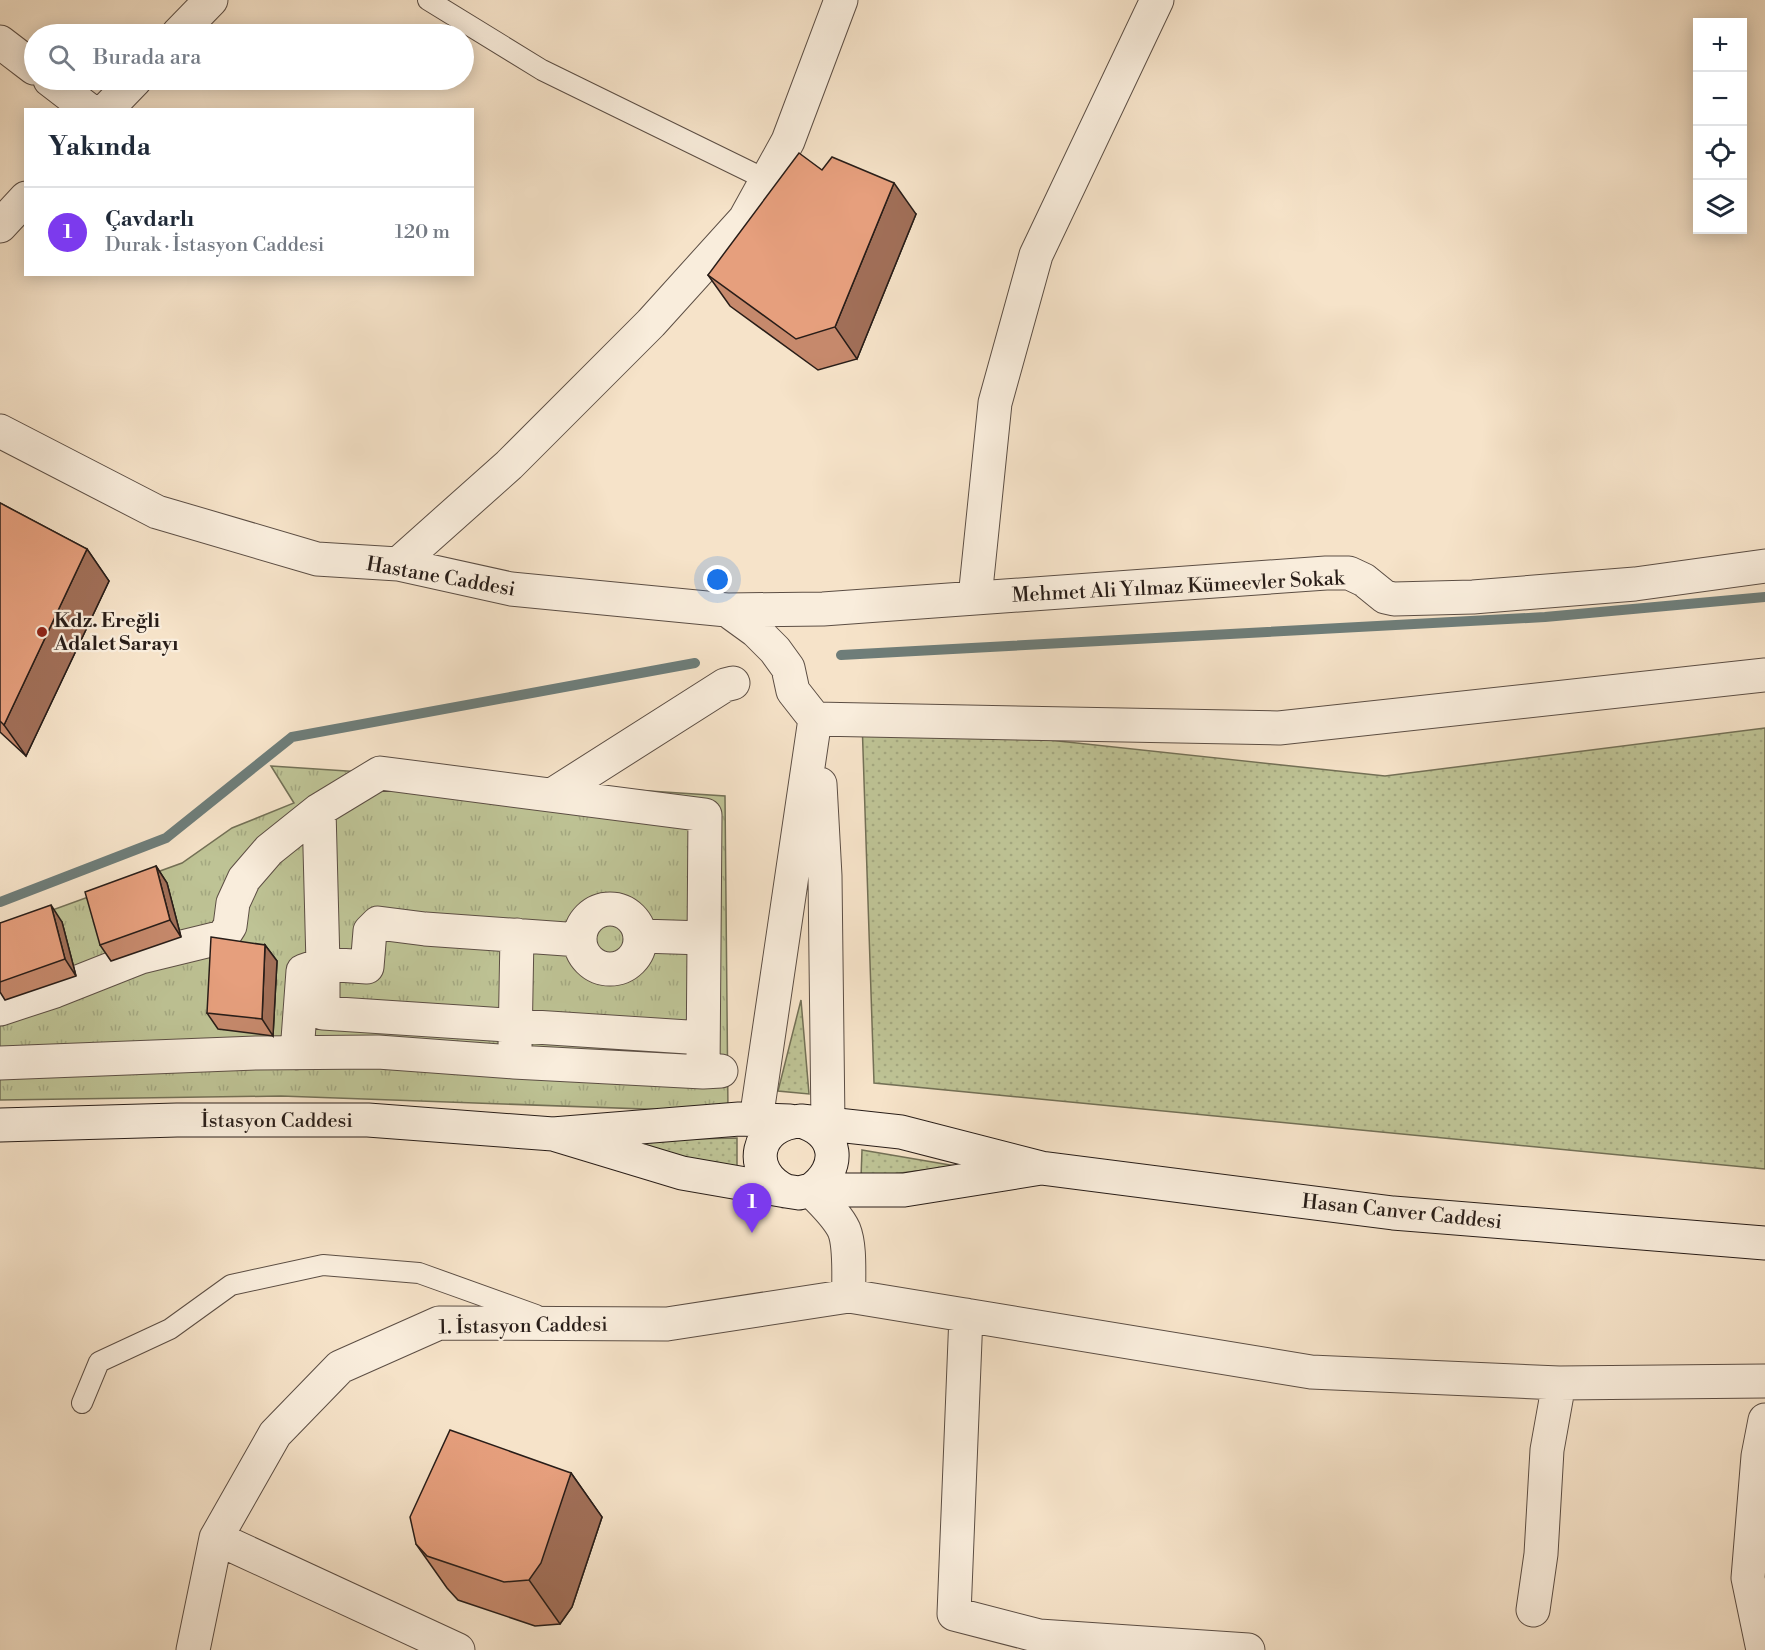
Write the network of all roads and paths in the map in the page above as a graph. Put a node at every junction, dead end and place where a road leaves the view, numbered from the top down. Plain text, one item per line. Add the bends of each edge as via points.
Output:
1 (211, 0) edge
2 (428, 0) edge
3 (841, 0) edge
4 (1156, 0) edge
5 (188, 24) edge
6 (467, 24) edge
7 (474, 28) edge
8 (0, 42) edge
9 (24, 60) edge
10 (63, 90) edge
11 (125, 90) edge
12 (86, 108) edge
13 (108, 108) edge
14 (767, 180) junction
15 (24, 200) edge
16 (0, 226) edge
17 (0, 431) edge
18 (398, 564) junction
19 (1765, 566) edge
20 (975, 598) junction
21 (727, 610) junction
22 (1765, 675) edge
23 (733, 683) dead end
24 (815, 719) junction
25 (552, 795) junction
26 (319, 810) junction
27 (517, 935) junction
28 (704, 939) junction
29 (323, 964) junction
30 (0, 1009) edge
31 (515, 1026) junction
32 (703, 1038) junction
33 (297, 1053) junction
34 (514, 1062) junction
35 (0, 1063) edge
36 (756, 1120) junction
37 (806, 1122) junction
38 (0, 1125) edge
39 (553, 1134) junction
40 (1041, 1168) junction
41 (798, 1191) junction
42 (1765, 1243) edge
43 (849, 1296) junction
44 (966, 1315) junction
45 (561, 1323) junction
46 (1765, 1381) edge
47 (1559, 1383) junction
48 (82, 1403) dead end
49 (1765, 1420) edge
50 (216, 1538) junction
51 (1533, 1610) dead end
52 (193, 1650) edge
53 (458, 1650) edge
54 (1248, 1650) edge
55 (1763, 1650) edge

1 - 5 street
2 - 6 lane
3 - 14 street via 788,141
4 - 20 street via 1035,255 995,403
7 - 14 lane via 542,70
8 - 9 street
10 - 12 street
11 - 13 street
14 - 18 street via 745,219 651,323 509,465
15 - 16 street
17 - 18 street, Hastane Caddesi via 157,512 317,559
18 - 21 street, Hastane Caddesi via 511,589
19 - 20 street, Mehmet Ali Yılmaz Kümeevler Sokak via 1635,584 1473,597 1385,597 1349,573 1326,573
20 - 21 street, Mehmet Ali Yılmaz Kümeevler Sokak via 823,609
21 - 24 street via 775,650 788,668 793,691
22 - 24 street via 1279,728
23 - 25 street
24 - 36 street
24 - 37 street via 825,876
25 - 26 street via 380,773
25 - 28 street via 705,814
26 - 29 street
26 - 30 street via 269,850 244,879 223,937 141,957
27 - 28 street via 580,940 590,962 609,969 628,964 640,947 641,936
27 - 29 street via 378,923 370,931 367,967
27 - 31 street
28 - 32 street
29 - 31 street via 323,1013
29 - 33 street via 303,971
31 - 32 street
31 - 34 street
32 - 34 street via 712,1071
33 - 34 street via 378,1052
33 - 35 street
36 - 37 street, İstasyon Caddesi
36 - 39 street, İstasyon Caddesi
37 - 40 street, Hasan Canver Caddesi via 900,1132
37 - 41 street via 821,1130 827,1139 832,1161 821,1183
37 - 41 street via 779,1125 770,1132 760,1153 766,1177 775,1186
38 - 39 street, İstasyon Caddesi via 368,1120
39 - 41 street, İstasyon Caddesi via 682,1173
40 - 41 street, Hasan Canver Caddesi via 903,1190
40 - 42 street, Hasan Canver Caddesi via 1393,1213
41 - 43 street via 835,1216 844,1230
43 - 44 street, 1. İstasyon Caddesi
43 - 45 street, 1. İstasyon Caddesi via 667,1324
44 - 47 street, 1. İstasyon Caddesi via 1311,1372
44 - 54 street via 954,1614 1038,1636
45 - 48 lane via 419,1273 323,1265 231,1285 170,1329 99,1362
45 - 50 street, 1. İstasyon Caddesi via 439,1323 340,1367 275,1434
46 - 47 street, 1. İstasyon Caddesi
47 - 51 street via 1547,1450 1541,1554
49 - 55 street via 1758,1456 1748,1578
50 - 52 street, 1. İstasyon Caddesi
50 - 53 street

